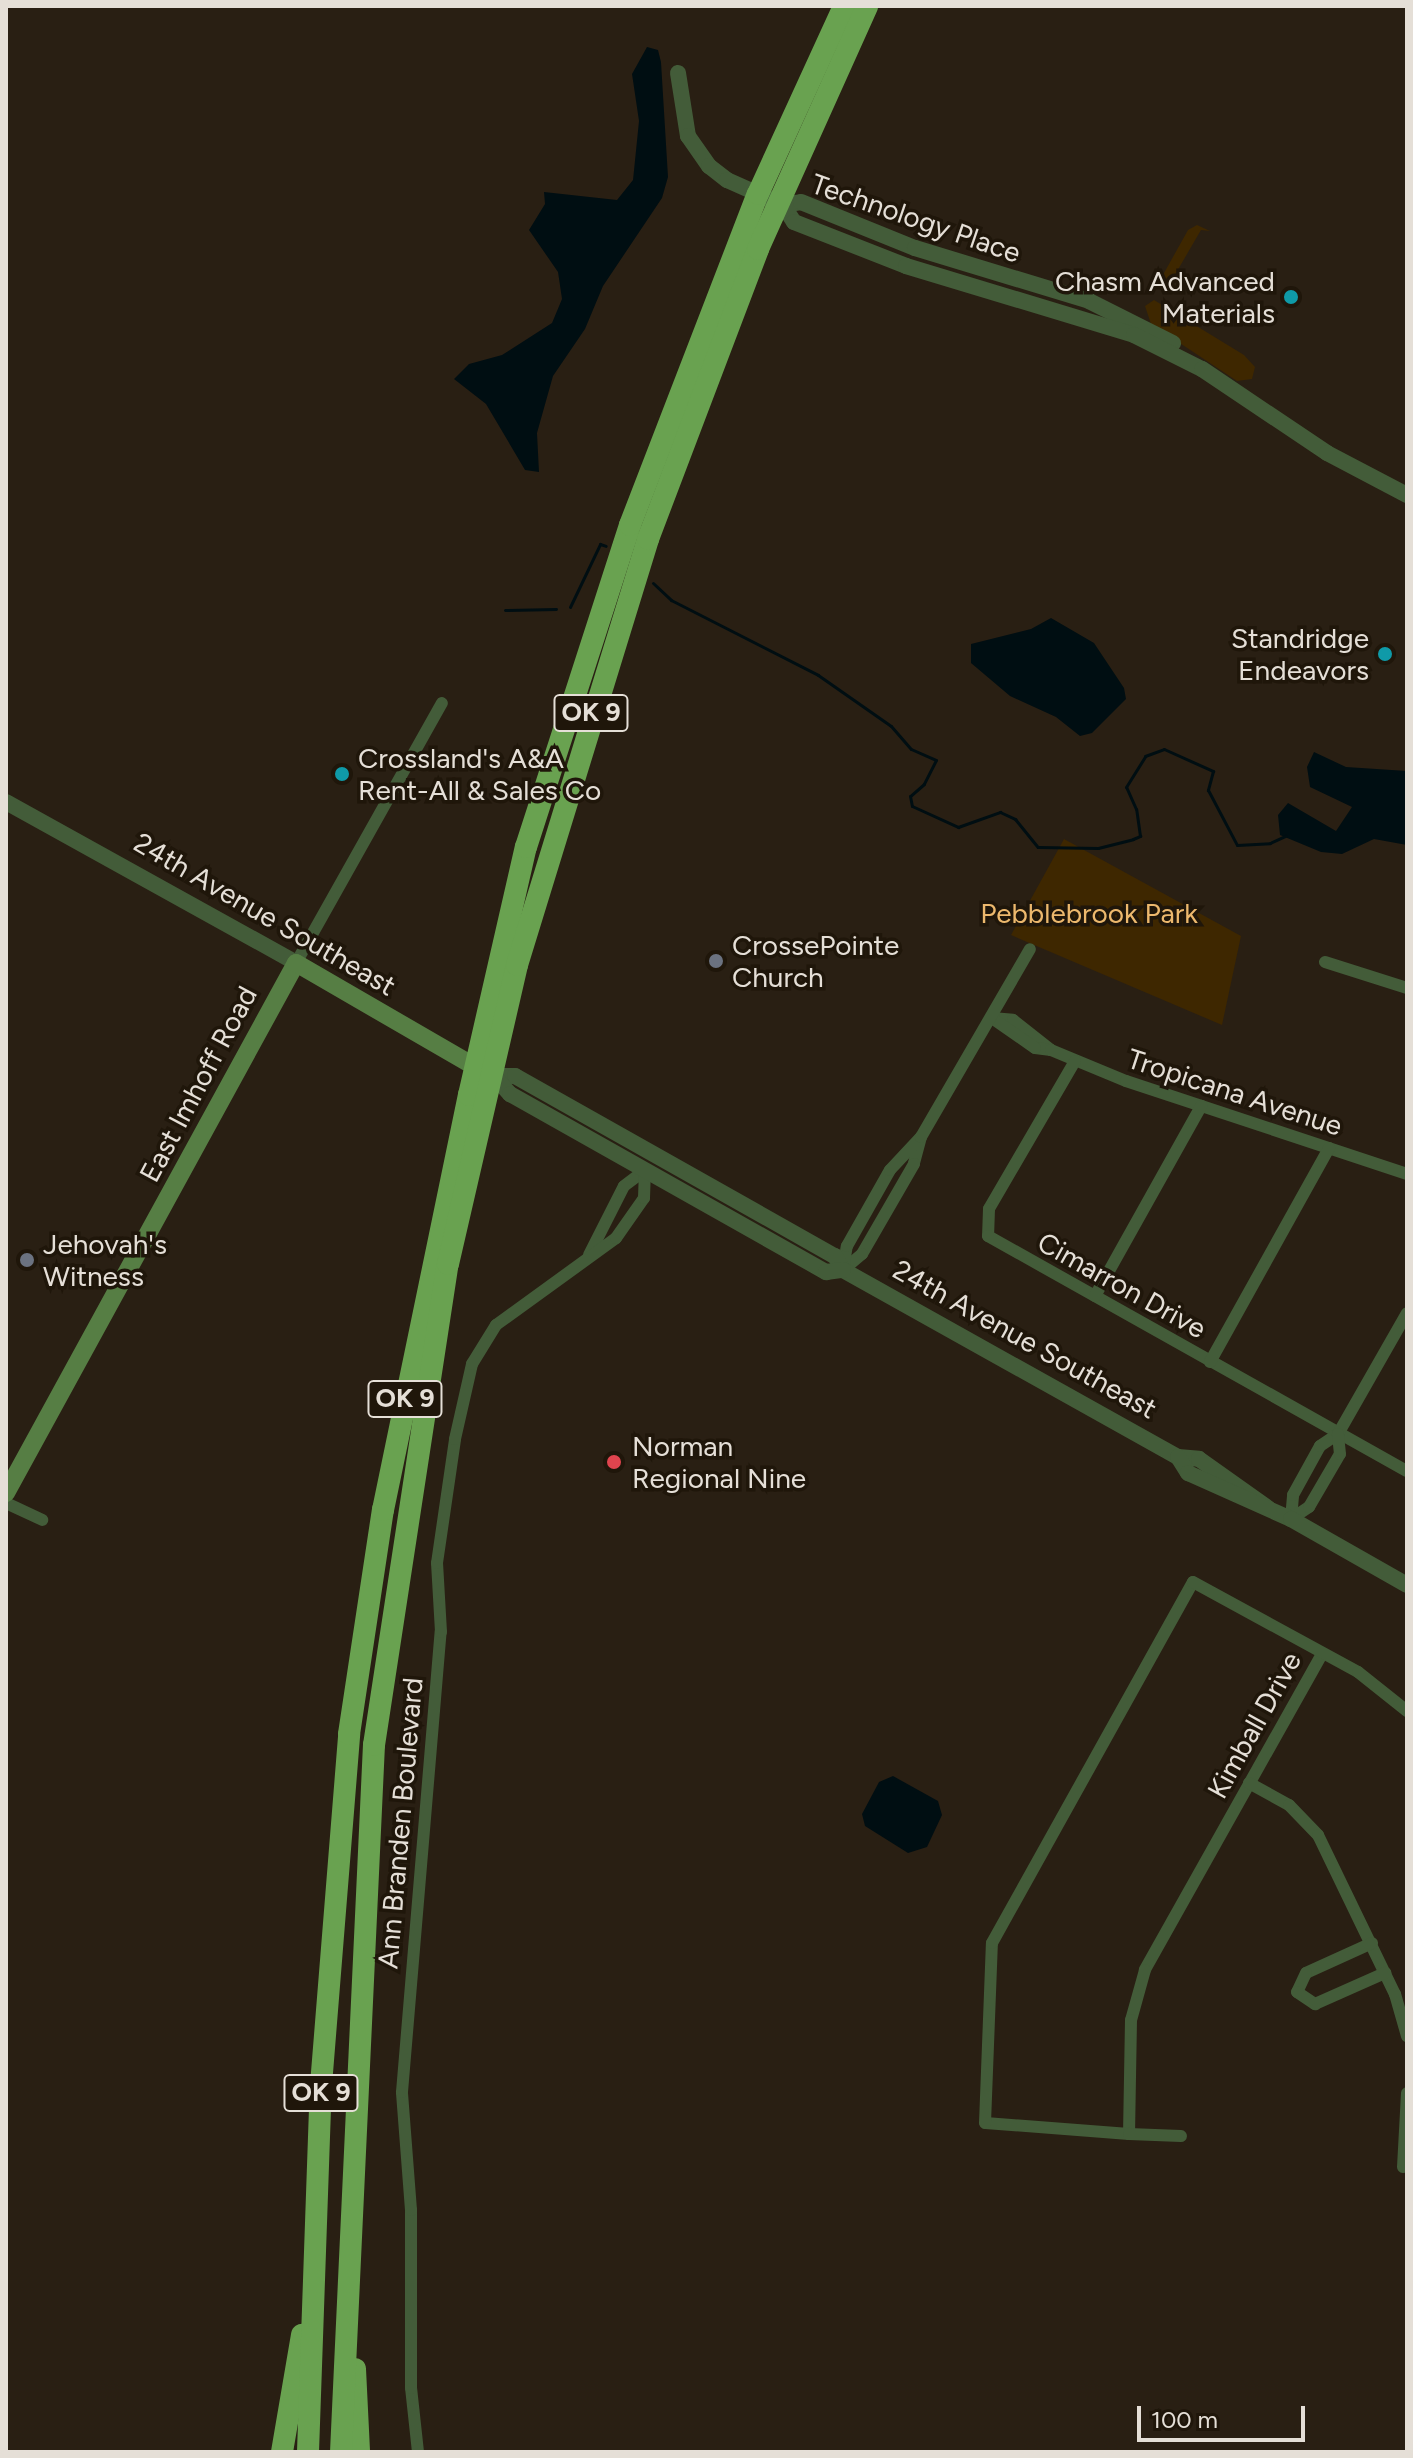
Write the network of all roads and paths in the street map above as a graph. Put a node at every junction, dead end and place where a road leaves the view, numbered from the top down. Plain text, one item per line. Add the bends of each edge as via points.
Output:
1 (844, 6) edge
2 (867, 6) edge
3 (678, 73) dead end
4 (773, 201) junction
5 (1407, 495) edge
6 (442, 703) dead end
7 (6, 802) edge
8 (1030, 949) dead end
9 (1325, 962) dead end
10 (296, 963) junction
11 (1407, 988) edge
12 (992, 1018) junction
13 (1075, 1061) junction
14 (487, 1073) junction
15 (1201, 1106) junction
16 (1329, 1148) junction
17 (645, 1170) junction
18 (1407, 1174) edge
19 (589, 1255) junction
20 (843, 1270) junction
21 (1095, 1296) junction
22 (1407, 1313) edge
23 (1210, 1362) junction
24 (1338, 1434) junction
25 (1407, 1471) edge
26 (6, 1493) edge
27 (6, 1503) edge
28 (1291, 1519) junction
29 (42, 1520) dead end
30 (1407, 1585) edge
31 (1322, 1654) junction
32 (1407, 1711) edge
33 (1249, 1783) junction
34 (1372, 1943) junction
35 (1385, 1973) junction
36 (1407, 2036) edge
37 (1407, 2093) edge
38 (1129, 2134) junction
39 (1181, 2136) dead end
40 (1406, 2138) edge
41 (1403, 2167) dead end
42 (346, 2272) junction
43 (314, 2275) junction
44 (282, 2452) edge
45 (308, 2452) edge
46 (341, 2452) edge
47 (359, 2452) edge
48 (418, 2452) edge

1 - 4 highway, OK 9
2 - 4 highway, OK 9
3 - 4 street, Technology Place via 683,121 696,151 727,180
4 - 5 street, Technology Place via 794,222 906,266 1113,326 1202,369 1327,453
4 - 14 highway, OK 9 via 625,606
6 - 10 street, East Imhoff Road
7 - 10 street, 24th Avenue Southeast
8 - 12 street
9 - 11 street
10 - 14 main road, 24th Avenue Southeast
10 - 26 main road, East Imhoff Road
12 - 13 street, Tropicana Avenue via 1035,1048
12 - 20 street via 921,1137 914,1164 862,1254
13 - 15 street, Tropicana Avenue
13 - 21 street, Cimarron Drive via 989,1209 986,1230 1003,1247
14 - 17 street, 24th Avenue Southeast via 510,1094
14 - 20 street, 24th Avenue Southeast via 515,1076 835,1256
14 - 42 highway, OK 9 via 445,1280 374,1745
14 - 43 highway, OK 9 via 386,1496 349,1734 324,2041
15 - 16 street, Tropicana Avenue
15 - 21 street
16 - 18 street, Tropicana Avenue
16 - 23 street
17 - 19 street, Ann Branden Boulevard via 624,1186
17 - 19 street, Ann Branden Boulevard via 644,1198 631,1220 616,1238
17 - 20 street, 24th Avenue Southeast via 826,1272
19 - 48 street, Ann Branden Boulevard via 510,1311 477,1354 466,1380 441,1517 441,1632 402,2092 411,2210 410,2375
20 - 28 street, 24th Avenue Southeast via 1178,1457 1199,1459
21 - 23 street, Cimarron Drive
22 - 24 street
23 - 24 street, Cimarron Drive
24 - 25 street, Cimarron Drive
24 - 28 street via 1320,1446 1293,1495
24 - 28 street via 1340,1454 1309,1507
27 - 29 street
28 - 30 street, 24th Avenue Southeast
31 - 32 street via 1378,1685
31 - 33 street, Kimball Drive
31 - 38 street via 1193,1582 992,1943 985,2123
33 - 34 street via 1289,1805 1312,1826
33 - 38 street, Kimball Drive via 1145,1970 1131,2020
34 - 35 street
34 - 35 street via 1306,1973 1297,1992 1315,2004
35 - 36 street
37 - 40 street
38 - 39 street
40 - 41 street
42 - 46 highway, OK 9
42 - 47 highway
43 - 44 highway
43 - 45 highway, OK 9

